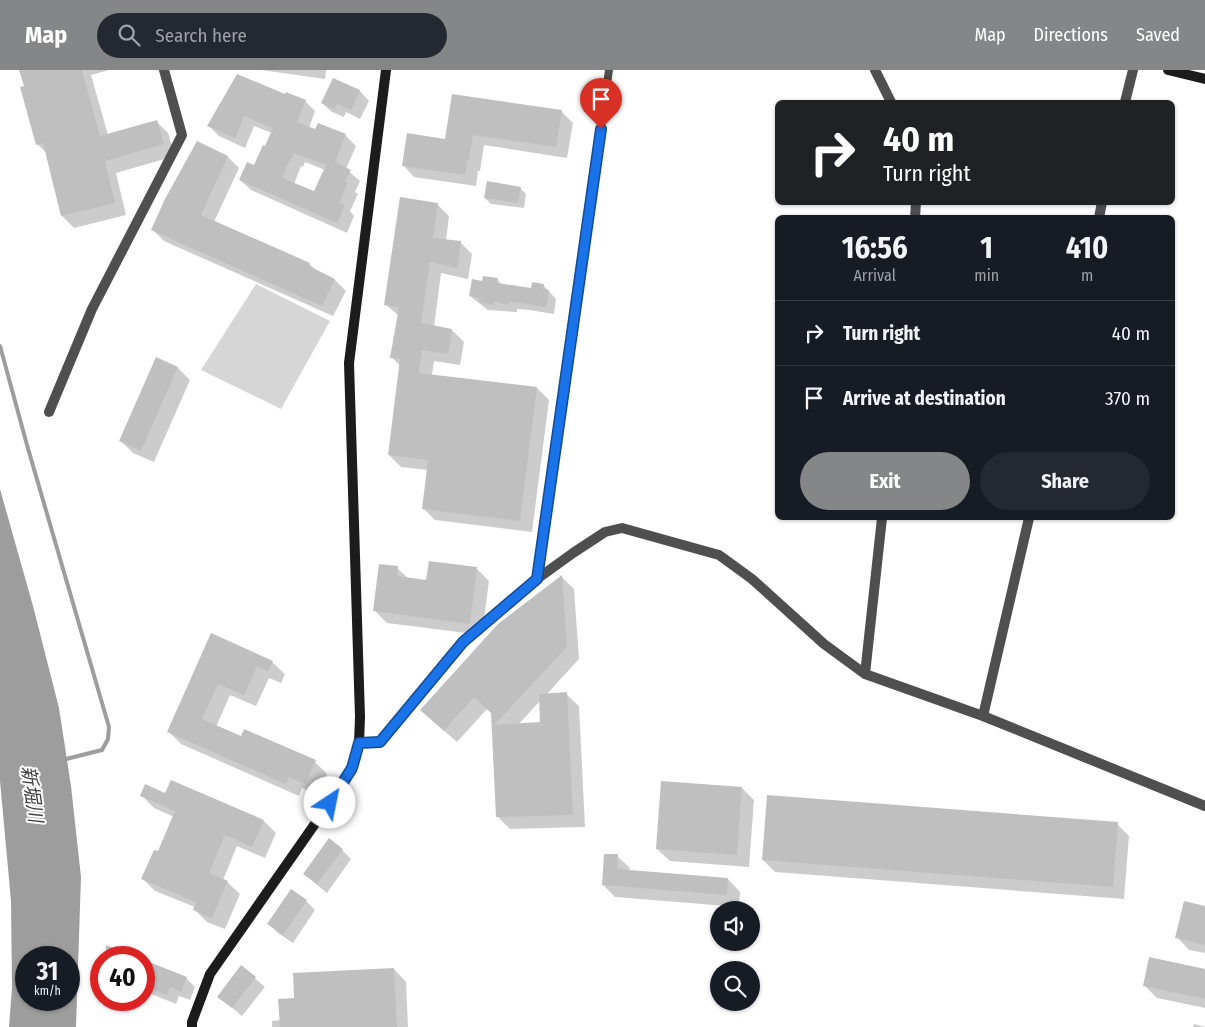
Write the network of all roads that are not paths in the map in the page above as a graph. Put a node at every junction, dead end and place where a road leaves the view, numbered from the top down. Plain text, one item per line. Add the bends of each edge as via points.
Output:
1 (164, 70) edge
2 (386, 70) edge
3 (609, 70) edge
4 (876, 70) edge
5 (1133, 70) edge
6 (1168, 70) edge
7 (1205, 79) edge
8 (890, 100) edge
9 (1126, 100) edge
10 (49, 412) dead end
11 (882, 520) edge
12 (1029, 520) edge
13 (537, 579) junction
14 (865, 674) junction
15 (983, 716) junction
16 (359, 743) junction
17 (1205, 806) edge
18 (192, 1027) edge

1 - 10 street via 182,135 92,309
2 - 16 street via 349,363
3 - 13 lane
4 - 8 street
5 - 9 street
6 - 7 street
11 - 14 street
12 - 15 street
13 - 14 street via 605,532 622,528 719,555 752,579 824,644
13 - 16 street via 463,642 380,742
14 - 15 street
15 - 17 street
16 - 18 street via 352,768 340,788 210,974

